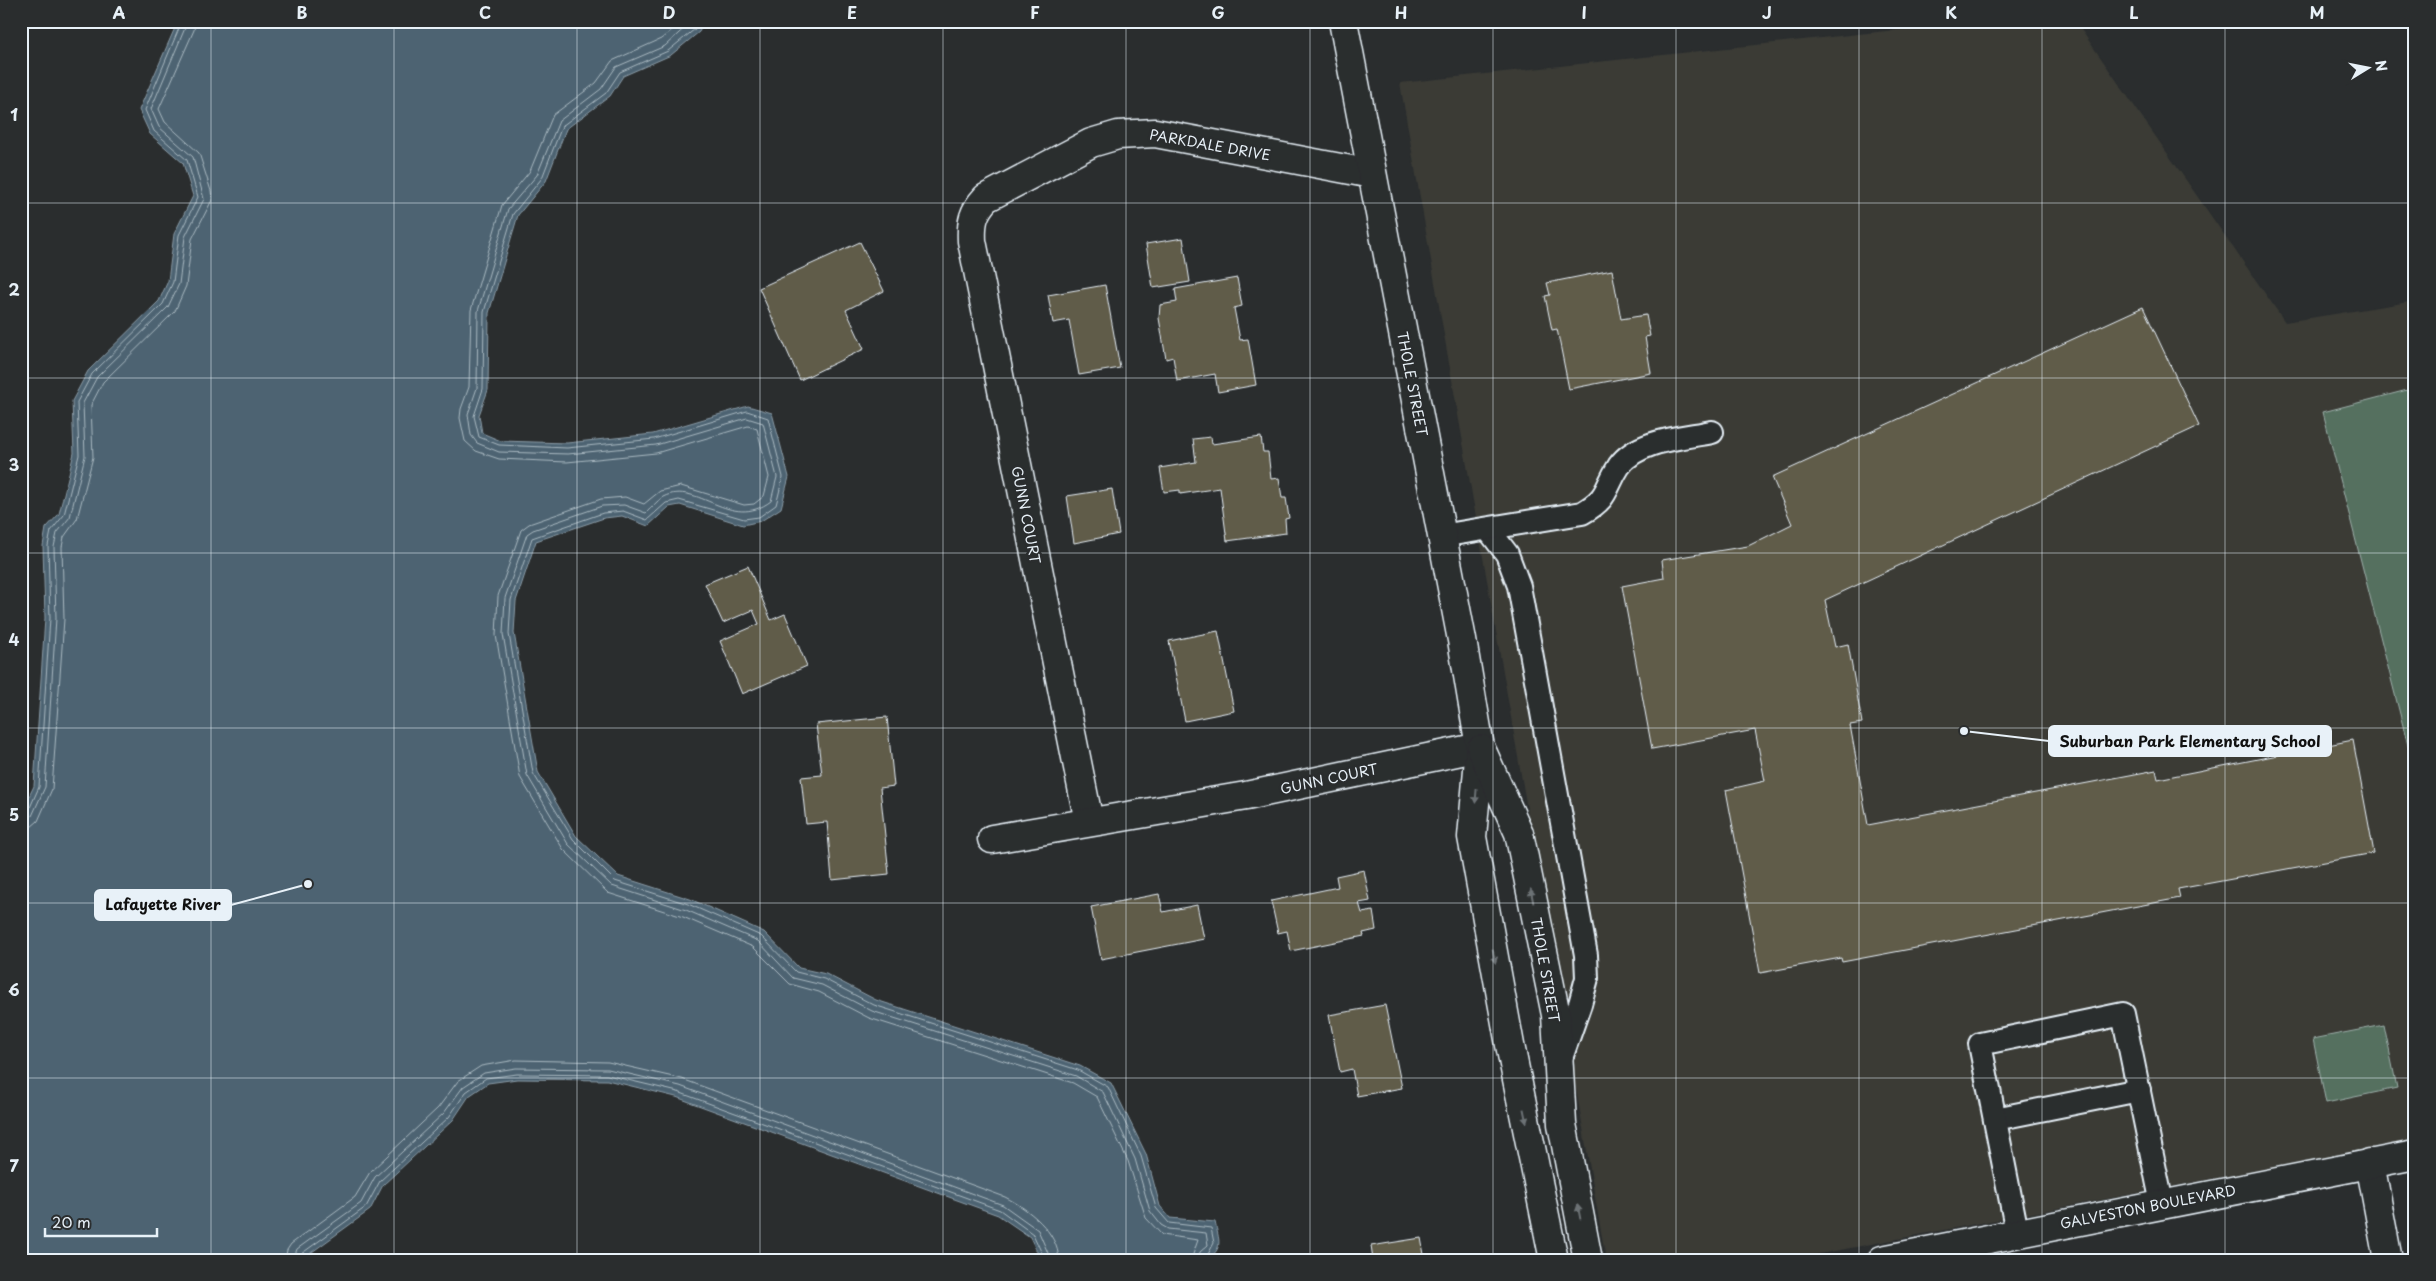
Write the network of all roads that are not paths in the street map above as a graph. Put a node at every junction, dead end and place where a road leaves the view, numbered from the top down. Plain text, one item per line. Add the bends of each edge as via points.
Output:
1 (1343, 21) edge
2 (1372, 174) junction
3 (977, 208) joint
4 (1712, 432) dead end
5 (1488, 528) junction
6 (1441, 536) junction
7 (1480, 747) junction
8 (1089, 822) junction
9 (992, 838) dead end
10 (1557, 1070) junction
11 (1517, 1079) junction
12 (2138, 1090) junction
13 (1995, 1119) junction
14 (2415, 1155) edge
15 (2370, 1163) junction
16 (2162, 1204) junction
17 (2017, 1232) junction
18 (1554, 1260) edge
19 (1588, 1260) edge
20 (1882, 1260) edge
21 (2388, 1260) edge

1 - 2 street, THOLE STREET
2 - 3 street, PARKDALE DRIVE via 1154,133 1118,135 1082,148 986,198
2 - 6 street, THOLE STREET
3 - 8 street, GUNN COURT via 971,223 972,241
4 - 5 lane via 1637,450 1620,466 1609,490 1596,505 1582,513
5 - 6 lane
5 - 10 lane via 1507,554 1519,586 1586,954 1586,978 1580,1004
6 - 7 street, THOLE STREET
7 - 8 street, GUNN COURT via 1246,796
10 -> 7 street, THOLE STREET via 1556,1015 1519,832
7 -> 11 street, THOLE STREET via 1472,837
8 - 9 street, GUNN COURT
10 - 11 street
19 -> 10 street, THOLE STREET via 1562,1124
11 -> 18 street, THOLE STREET
12 - 13 lane
12 - 13 lane via 2123,1014 1980,1044
12 - 16 lane
13 - 17 lane
14 - 15 street, GALVESTON BOULEVARD
15 - 16 street, GALVESTON BOULEVARD
15 - 21 street
16 - 17 street, GALVESTON BOULEVARD
17 - 20 street, GALVESTON BOULEVARD

